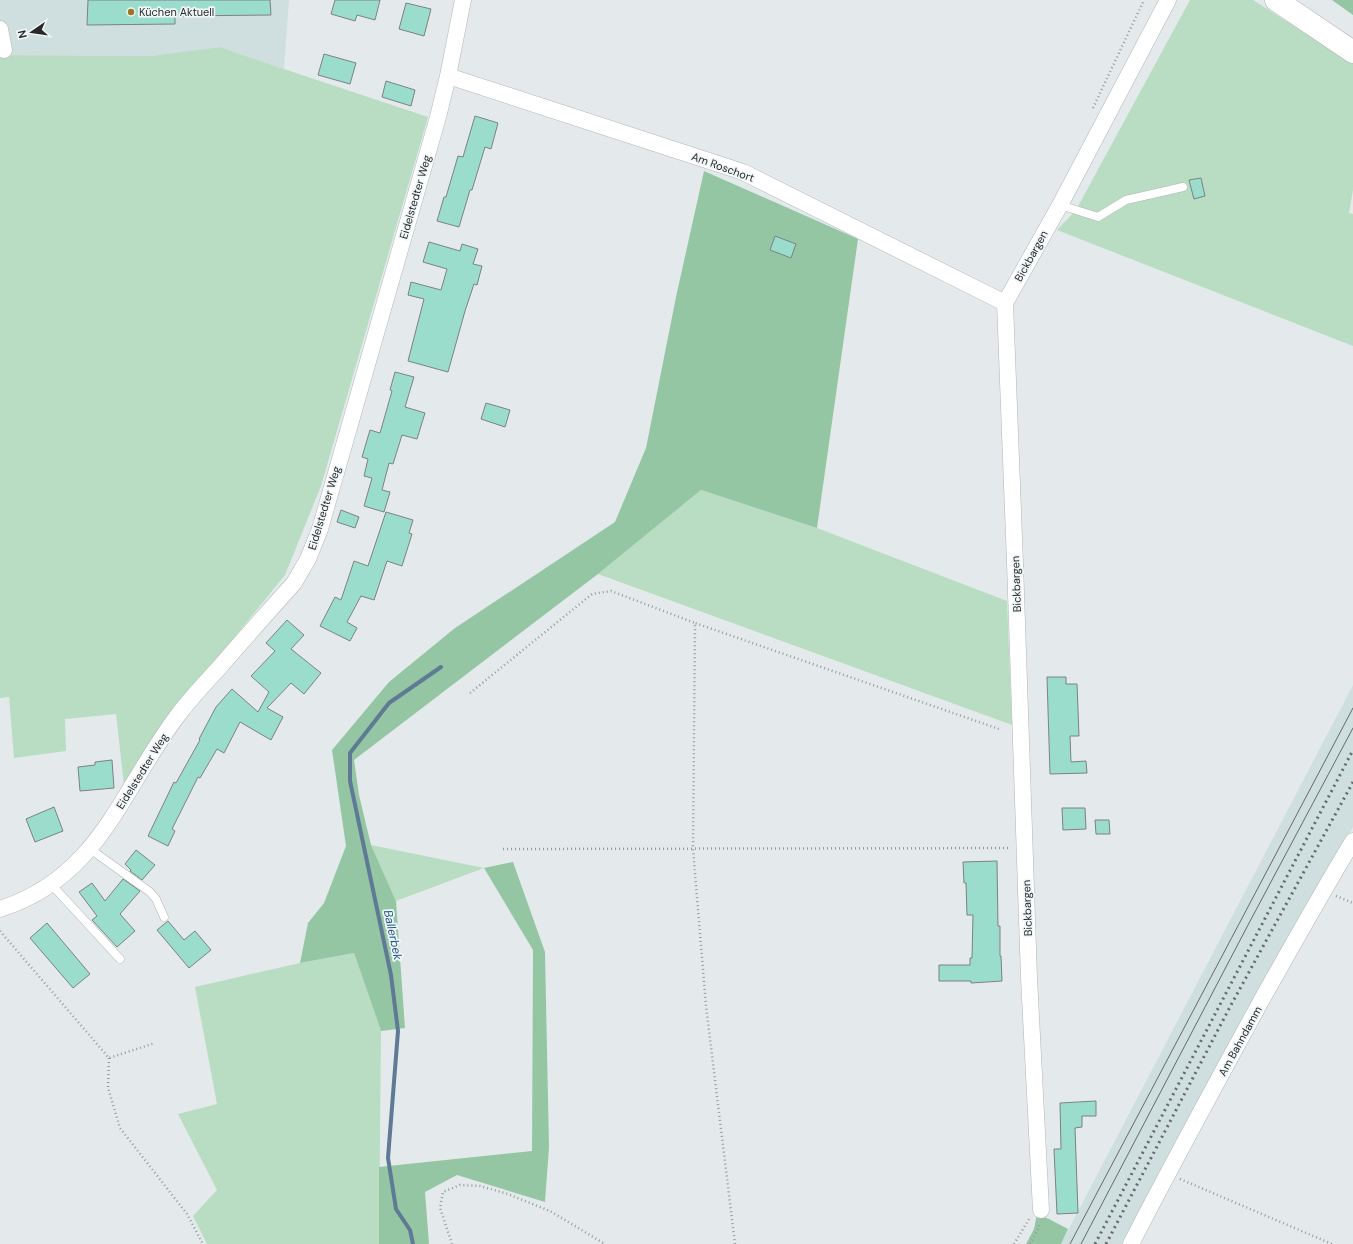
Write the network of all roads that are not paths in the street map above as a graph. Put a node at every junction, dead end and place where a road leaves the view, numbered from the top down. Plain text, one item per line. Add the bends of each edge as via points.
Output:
1 (463, 0) edge
2 (1168, 0) edge
3 (1276, 0) edge
4 (0, 29) edge
5 (4, 50) dead end
6 (1353, 52) edge
7 (448, 76) junction
8 (1183, 187) dead end
9 (1060, 205) junction
10 (1005, 303) junction
11 (1353, 841) edge
12 (90, 849) junction
13 (51, 884) junction
14 (0, 909) edge
15 (164, 917) dead end
16 (120, 959) dead end
17 (1041, 1210) road end
18 (1131, 1244) edge

1 - 7 street, Eidelstedter Weg
2 - 9 street, Bickbargen
3 - 6 street
4 - 5 street
7 - 10 street, Am Roschort via 743,172
7 - 12 street, Eidelstedter Weg via 320,528 308,559 294,583 178,715
8 - 9 lane via 1126,200 1098,217
9 - 10 street, Bickbargen
10 - 17 street, Bickbargen via 1029,978
11 - 18 street, Am Bahndamm via 1323,890
12 - 13 street, Eidelstedter Weg
12 - 15 lane via 150,892
13 - 14 street, Eidelstedter Weg
13 - 16 lane

